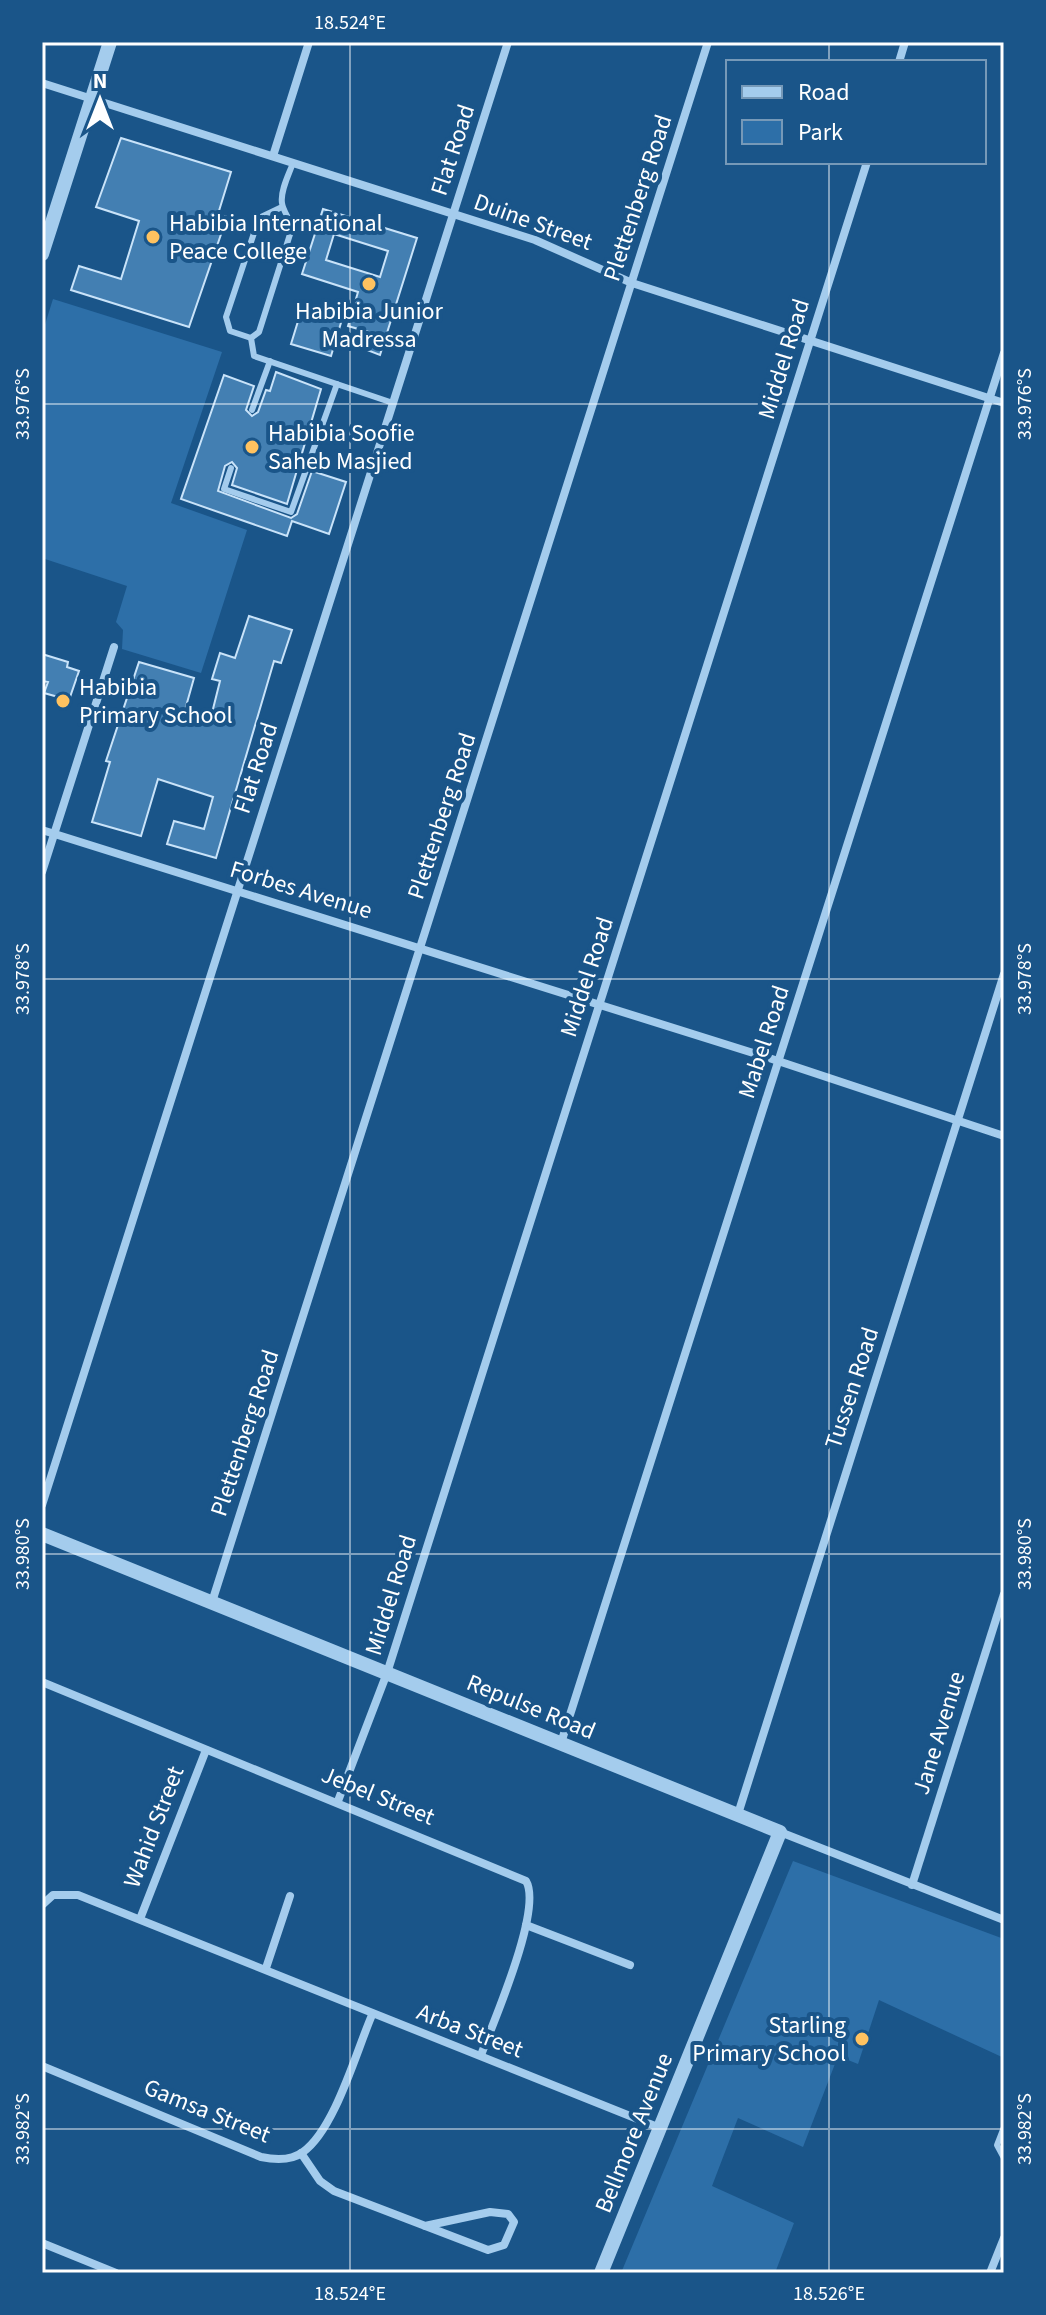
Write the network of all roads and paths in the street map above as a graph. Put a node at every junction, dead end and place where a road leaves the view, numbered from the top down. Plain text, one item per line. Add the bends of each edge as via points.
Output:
1 (110, 42) edge
2 (309, 42) edge
3 (508, 42) edge
4 (708, 42) edge
5 (42, 83) edge
6 (92, 98) junction
7 (273, 156) junction
8 (293, 163) junction
9 (866, 164) edge
10 (282, 207) junction
11 (454, 214) junction
12 (42, 254) edge
13 (632, 283) junction
14 (251, 338) junction
15 (810, 341) junction
16 (1004, 353) edge
17 (270, 361) junction
18 (337, 384) junction
19 (990, 399) junction
20 (393, 403) junction
21 (1004, 403) edge
22 (252, 410) dead end
23 (231, 468) dead end
24 (114, 647) dead end
25 (42, 830) edge
26 (54, 834) junction
27 (42, 872) edge
28 (238, 891) junction
29 (420, 948) junction
30 (1004, 974) edge
31 (599, 1005) junction
32 (779, 1061) junction
33 (958, 1121) junction
34 (1004, 1136) edge
35 (42, 1505) edge
36 (42, 1534) edge
37 (1004, 1594) edge
38 (212, 1602) junction
39 (387, 1673) junction
40 (42, 1682) edge
41 (561, 1743) junction
42 (206, 1750) junction
43 (338, 1801) junction
44 (738, 1814) junction
45 (780, 1832) junction
46 (912, 1885) junction
47 (290, 1896) dead end
48 (42, 1905) edge
49 (140, 1919) junction
50 (1004, 1920) edge
51 (526, 1925) junction
52 (630, 1965) dead end
53 (266, 1968) junction
54 (372, 2015) junction
55 (481, 2055) junction
56 (42, 2066) edge
57 (1004, 2127) edge
58 (660, 2128) junction
59 (301, 2153) junction
60 (1004, 2158) edge
61 (425, 2226) junction
62 (1004, 2238) edge
63 (42, 2243) edge
64 (116, 2273) edge
65 (601, 2273) edge
66 (990, 2273) edge

1 - 6 street
2 - 7 street
3 - 11 street, Flat Road
4 - 13 street, Plettenberg Road
5 - 6 street, Duine Street
6 - 7 street, Duine Street
6 - 12 street
7 - 8 street, Duine Street
8 - 10 lane
8 - 11 street, Duine Street
9 - 15 street, Middel Road
10 - 14 lane via 292,228 259,332
10 - 14 lane via 259,218 226,317 230,331
11 - 13 street, Duine Street via 558,248
11 - 20 street, Flat Road
13 - 15 street, Duine Street
13 - 29 street, Plettenberg Road
14 - 17 lane via 254,356
15 - 19 street, Duine Street
15 - 31 street, Middel Road
16 - 19 street, Mabel Road
17 - 18 lane
17 - 22 lane
18 - 20 lane
18 - 23 lane via 291,512 224,489
19 - 21 street, Duine Street
19 - 32 street, Mabel Road
20 - 28 street, Flat Road
24 - 26 street
25 - 26 street, Forbes Avenue
26 - 27 street
26 - 28 street, Forbes Avenue
28 - 29 street, Forbes Avenue
28 - 35 street, Flat Road
29 - 31 street, Forbes Avenue
29 - 38 street, Plettenberg Road
30 - 33 street, Tussen Road
31 - 32 street, Forbes Avenue
31 - 39 street, Middel Road
32 - 33 street, Forbes Avenue
32 - 41 street, Mabel Road
33 - 34 street, Forbes Avenue
33 - 44 street, Tussen Road
36 - 38 street, Repulse Road
37 - 46 street, Jane Avenue
38 - 39 street, Repulse Road
39 - 41 street, Repulse Road
39 - 43 street, Middel Road
40 - 42 street, Jebel Street
41 - 44 street, Repulse Road
42 - 43 street, Jebel Street
42 - 49 street, Wahid Street
43 - 51 street, Jebel Street via 521,1877 531,1892
44 - 45 street, Repulse Road
45 - 46 street, Repulse Road
45 - 58 street, Bellmore Avenue
46 - 50 street, Repulse Road
47 - 53 street
48 - 49 street, Arba Street via 53,1895 66,1893
49 - 53 street, Arba Street
51 - 52 street
51 - 55 street, Jebel Street
53 - 54 street, Arba Street
54 - 55 street, Arba Street
54 - 59 street via 324,2127
55 - 58 street, Arba Street
56 - 59 street, Gamsa Street via 261,2157 284,2159
57 - 60 lane via 997,2145
58 - 65 street, Bellmore Avenue
59 - 61 street via 325,2186
61 - 61 street via 493,2251 506,2241 514,2222 508,2214 490,2212
62 - 66 street
63 - 64 street

